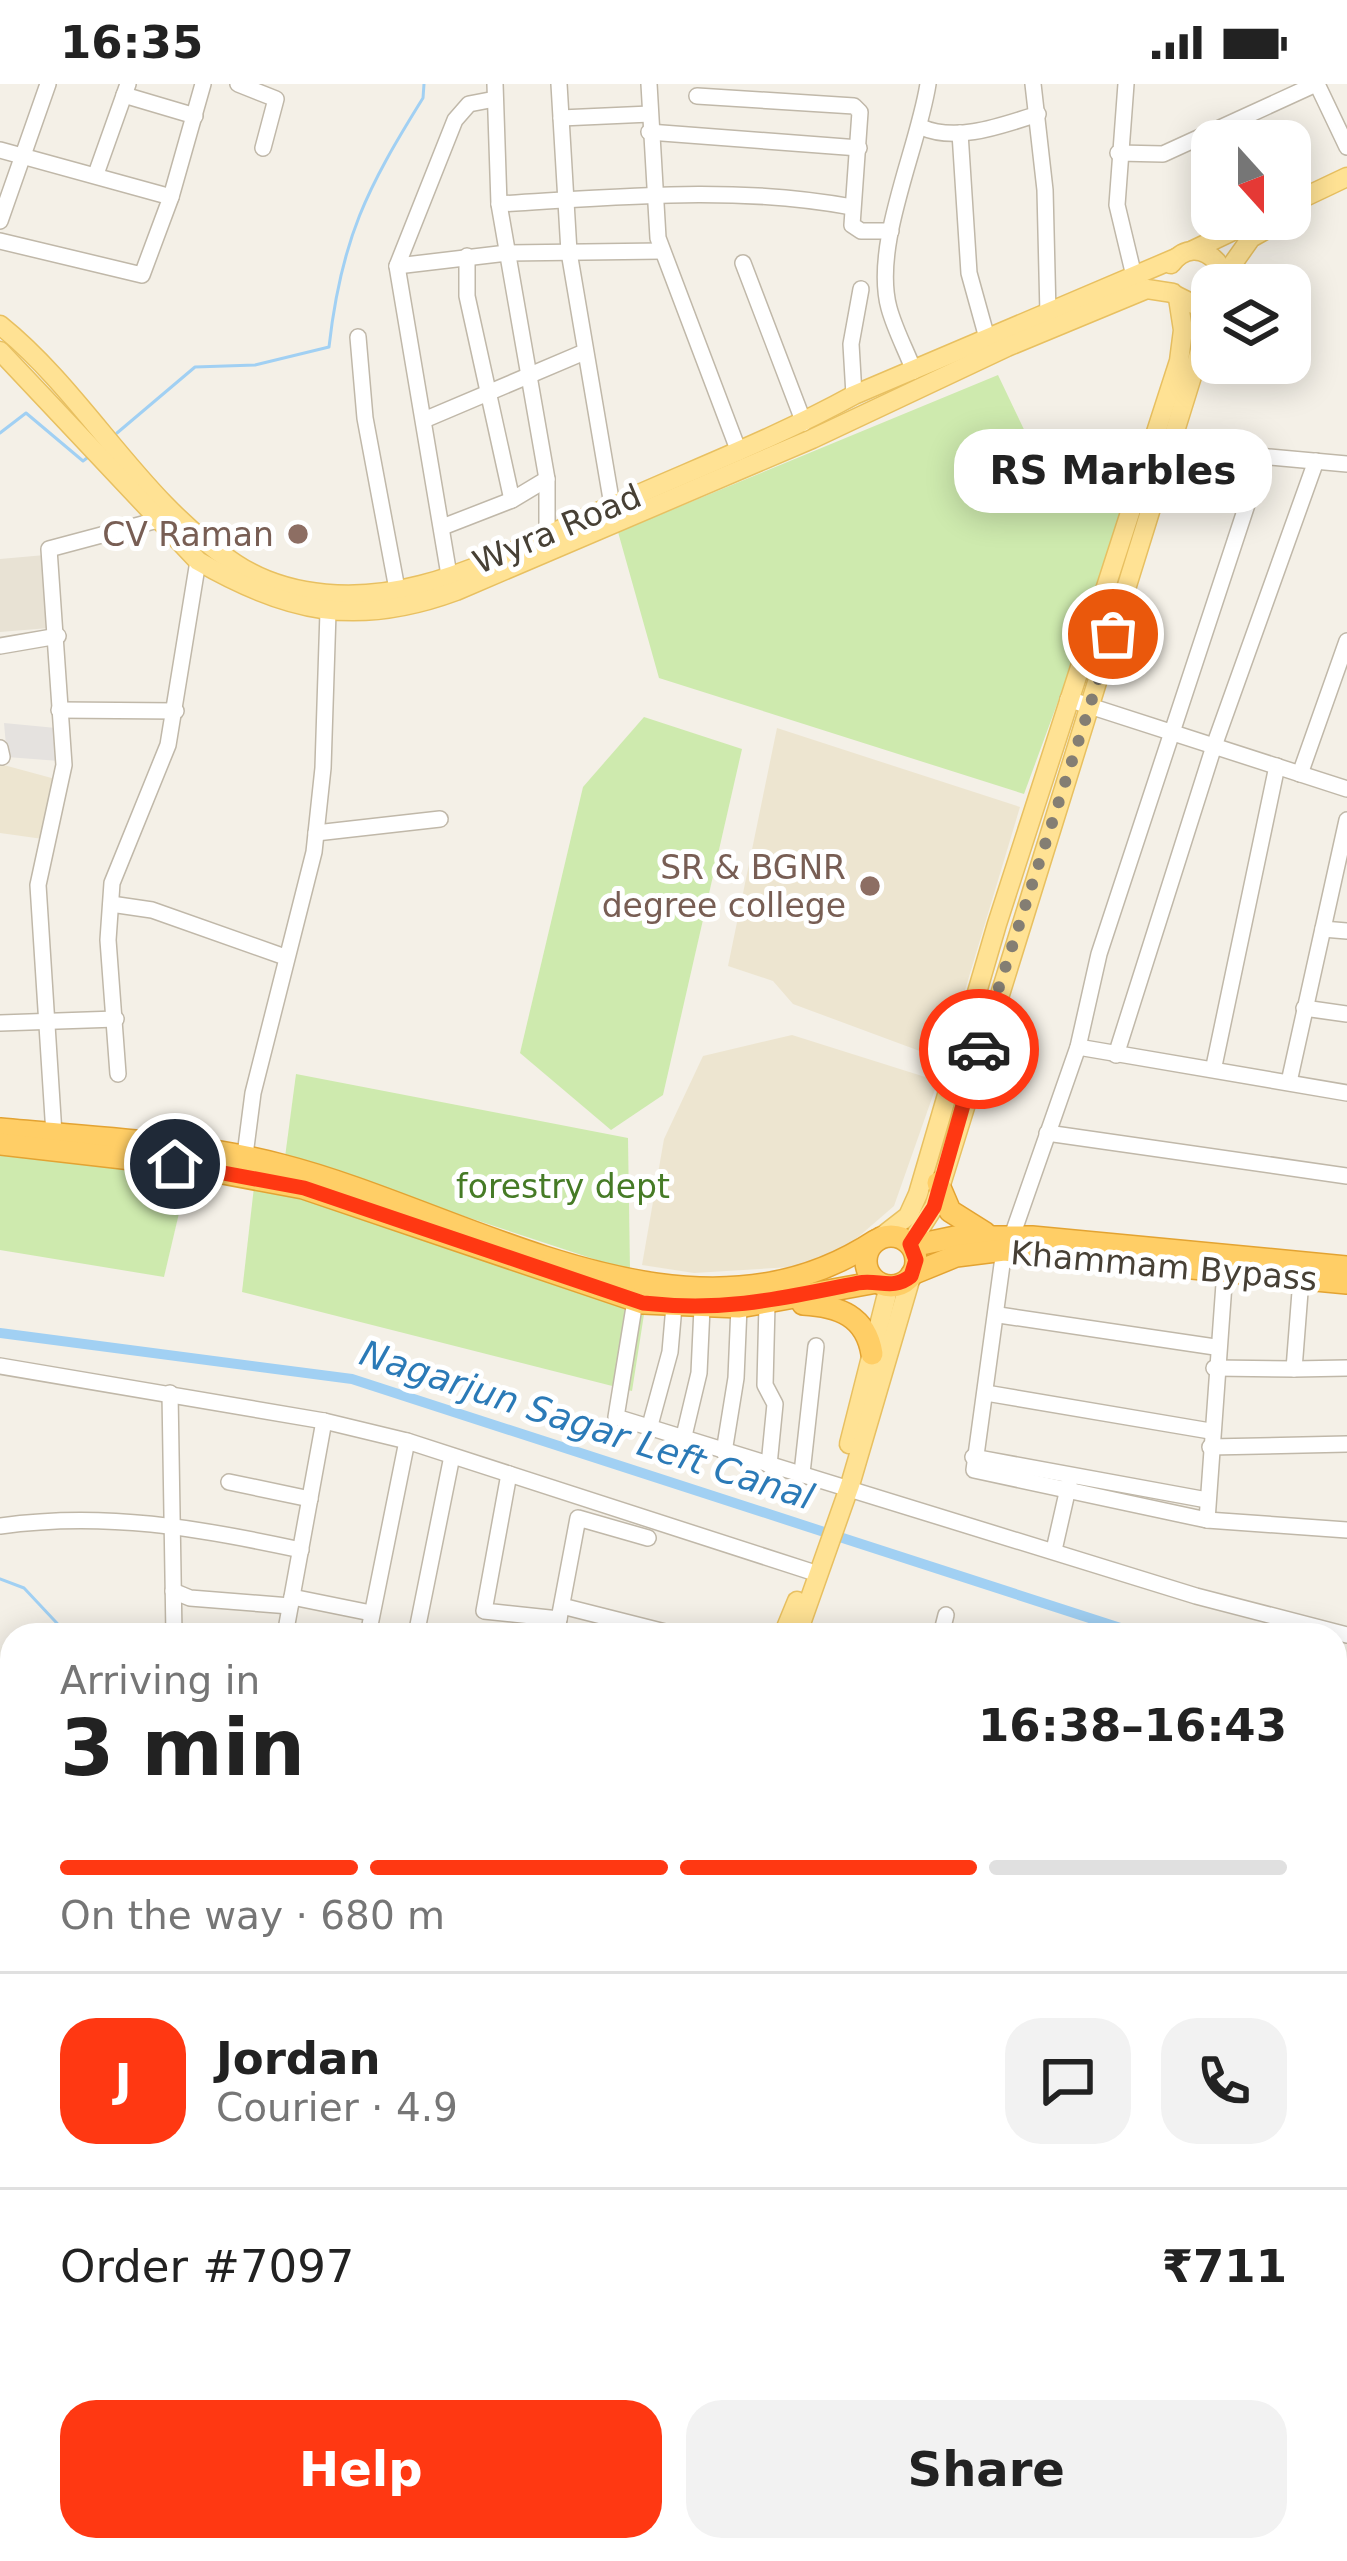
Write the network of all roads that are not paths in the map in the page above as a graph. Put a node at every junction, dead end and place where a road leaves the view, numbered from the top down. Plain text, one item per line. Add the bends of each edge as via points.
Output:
1 (48, 84) edge
2 (203, 84) edge
3 (238, 84) edge
4 (559, 84) edge
5 (649, 84) edge
6 (928, 84) edge
7 (1033, 84) edge
8 (1126, 84) edge
9 (1317, 84) edge
10 (126, 90) edge
11 (756, 90) edge
12 (495, 92) edge
13 (697, 96) dead end
14 (1038, 114) junction
15 (195, 116) junction
16 (561, 118) junction
17 (650, 123) junction
18 (921, 127) junction
19 (960, 133) junction
20 (1347, 147) edge
21 (263, 148) dead end
22 (859, 148) junction
23 (0, 150) edge
24 (1118, 153) junction
25 (21, 155) junction
26 (96, 174) junction
27 (1347, 177) edge
28 (1347, 191) edge
29 (652, 192) junction
30 (1311, 194) edge
31 (171, 197) junction
32 (565, 200) junction
33 (499, 204) junction
34 (852, 207) junction
35 (1311, 207) edge
36 (0, 221) edge
37 (891, 231) junction
38 (1214, 240) edge
39 (0, 241) edge
40 (662, 251) junction
41 (568, 252) junction
42 (507, 254) junction
43 (1184, 254) junction
44 (467, 256) junction
45 (743, 262) dead end
46 (1212, 264) edge
47 (397, 266) junction
48 (1134, 276) junction
49 (861, 289) dead end
50 (1175, 296) junction
51 (1191, 303) edge
52 (1048, 314) junction
53 (0, 325) edge
54 (358, 337) dead end
55 (987, 338) junction
56 (0, 351) edge
57 (582, 353) junction
58 (914, 370) junction
59 (528, 374) junction
60 (1191, 382) edge
61 (854, 395) junction
62 (486, 396) junction
63 (424, 421) junction
64 (804, 423) junction
65 (1171, 448) junction
66 (739, 452) junction
67 (1263, 457) junction
68 (1316, 460) junction
69 (1347, 464) edge
70 (547, 479) junction
71 (512, 500) junction
72 (612, 506) junction
73 (154, 520) junction
74 (445, 526) junction
75 (547, 536) junction
76 (198, 561) junction
77 (449, 575) junction
78 (406, 594) junction
79 (328, 612) junction
80 (58, 636) junction
81 (1347, 641) edge
82 (0, 646) edge
83 (1078, 701) junction
84 (59, 710) junction
85 (176, 711) junction
86 (1174, 733) junction
87 (1214, 746) junction
88 (1276, 766) junction
89 (1300, 774) junction
90 (1347, 789) edge
91 (440, 819) dead end
92 (1347, 820) edge
93 (316, 833) junction
94 (111, 904) junction
95 (1323, 929) junction
96 (1347, 931) edge
97 (285, 957) junction
98 (1304, 1008) junction
99 (1347, 1014) edge
100 (116, 1019) junction
101 (49, 1020) junction
102 (0, 1023) edge
103 (1078, 1047) junction
104 (1116, 1055) junction
105 (1214, 1066) junction
106 (118, 1074) dead end
107 (1288, 1082) junction
108 (1347, 1093) edge
109 (0, 1129) edge
110 (1047, 1133) junction
111 (54, 1134) junction
112 (0, 1144) edge
113 (245, 1156) junction
114 (1347, 1176) edge
115 (938, 1184) junction
116 (878, 1239) junction
117 (1006, 1241) junction
118 (911, 1245) junction
119 (1347, 1267) edge
120 (1225, 1270) junction
121 (912, 1275) junction
122 (1301, 1279) junction
123 (1347, 1283) edge
124 (883, 1284) junction
125 (635, 1300) junction
126 (767, 1304) junction
127 (674, 1306) junction
128 (740, 1307) junction
129 (702, 1308) junction
130 (999, 1315) junction
131 (816, 1346) dead end
132 (1216, 1347) junction
133 (872, 1354) junction
134 (0, 1366) edge
135 (1214, 1368) junction
136 (1347, 1368) edge
137 (1294, 1369) junction
138 (170, 1393) junction
139 (986, 1393) junction
140 (324, 1420) junction
141 (649, 1429) junction
142 (1210, 1439) junction
143 (683, 1440) junction
144 (407, 1441) junction
145 (1347, 1444) edge
146 (724, 1451) junction
147 (452, 1456) junction
148 (769, 1465) junction
149 (802, 1473) junction
150 (509, 1474) junction
151 (230, 1482) dead end
152 (1069, 1482) junction
153 (842, 1492) junction
154 (310, 1499) junction
155 (581, 1500) junction
156 (1208, 1500) junction
157 (578, 1518) junction
158 (1207, 1520) junction
159 (172, 1522) junction
160 (0, 1526) edge
161 (1347, 1530) edge
162 (649, 1538) dead end
163 (301, 1550) junction
164 (1054, 1550) junction
165 (815, 1566) junction
166 (173, 1591) junction
167 (291, 1602) junction
168 (371, 1613) junction
169 (946, 1616) dead end
170 (559, 1620) edge
171 (174, 1623) edge
172 (287, 1623) edge
173 (370, 1623) edge
174 (418, 1623) edge
175 (789, 1623) edge
176 (800, 1623) edge
177 (944, 1623) edge
178 (1301, 1623) edge

1 - 25 street
2 - 15 street
3 - 21 street via 276,99
4 - 16 street
5 - 17 street
6 - 18 street
7 - 14 street
8 - 24 street
9 - 20 street
9 - 24 street via 1163,154
10 - 15 street
10 - 26 street
11 - 13 street
11 - 22 street via 854,106
12 - 33 street
12 - 47 street via 455,120
14 - 19 street
14 - 52 street
15 - 31 street
16 - 17 street
16 - 32 street
17 - 22 street
17 - 29 street
18 - 19 street
18 - 37 street
19 - 55 street via 969,273
22 - 34 street
23 - 25 street
24 - 48 street via 1117,205
25 - 26 street
25 - 36 street
26 - 31 street
27 - 30 main road
28 - 35 main road
29 - 32 street
29 - 34 street via 788,195
29 - 40 street
31 - 39 street via 142,275
32 - 33 street
32 - 41 street
33 - 42 street
34 - 37 street via 853,228
37 - 58 street via 888,304
38 - 43 main road, Wyra Road
40 - 41 street
40 - 66 street
41 - 42 street
41 - 57 street
42 - 44 street
42 - 59 street
43 - 46 main road via 1210,255
43 - 48 main road, Wyra Road
43 - 50 main road via 1168,271
44 - 47 street
44 - 62 street
45 - 64 street
47 - 63 street
48 - 52 main road, Wyra Road
49 - 61 street via 851,344
50 - 51 main road, Wyra Road
50 - 78 main road, Wyra Road via 1138,292 550,553
50 - 83 main road via 1179,361
52 - 55 main road, Wyra Road
53 - 78 main road, Wyra Road via 169,508 239,567 296,590
54 - 78 street via 365,418
55 - 58 main road, Wyra Road
56 - 73 main road, Wyra Road
57 - 59 street
57 - 72 street
58 - 61 main road, Wyra Road
59 - 62 street
59 - 70 street
60 - 65 main road
61 - 64 main road, Wyra Road
62 - 63 street
62 - 71 street
63 - 74 street
64 - 66 main road, Wyra Road
65 - 67 street
65 - 83 main road via 1127,599
66 - 72 main road, Wyra Road
67 - 68 street
67 - 86 street
68 - 69 street
68 - 87 street
70 - 71 street
70 - 75 street
71 - 74 street
72 - 75 main road, Wyra Road
73 - 76 main road, Wyra Road
73 - 80 street via 49,549
74 - 77 street
75 - 77 main road, Wyra Road
76 - 79 main road, Wyra Road via 259,596
76 - 85 street
77 - 78 main road, Wyra Road
78 - 79 main road, Wyra Road
79 - 93 street
80 - 82 street
80 - 84 street
81 - 89 street
83 - 86 street
83 - 115 main road
83 - 116 main road via 918,1194 908,1216
84 - 85 street
84 - 101 street via 64,765 38,885
85 - 94 street
86 - 87 street
86 - 103 street via 1099,954
87 - 88 street
87 - 104 street
88 - 89 street
88 - 105 street
89 - 90 street
91 - 93 street
92 - 95 street
93 - 97 street
94 - 97 street via 152,910
94 - 100 street
95 - 96 street
95 - 98 street
97 - 113 street
98 - 99 street
98 - 107 street
100 - 101 street
100 - 106 street
101 - 102 street
101 - 111 street
103 - 104 street
103 - 110 street
104 - 105 street
105 - 107 street
107 - 108 street
109 - 111 highway
110 - 114 street
110 - 117 street
111 - 113 highway
112 - 125 highway via 304,1188
113 - 116 highway via 646,1283 785,1282 832,1267
115 - 117 highway via 959,1220
115 - 118 main road via 926,1227
116 - 118 highway via 897,1236
116 - 124 highway via 866,1262
117 - 118 highway, Khammam Bypass via 955,1237
117 - 119 highway, Khammam Bypass
117 - 120 highway, Khammam Bypass
117 - 121 highway, Khammam Bypass
117 - 130 street
118 - 121 highway
120 - 122 highway, Khammam Bypass
120 - 132 street
121 - 124 highway
121 - 153 main road
122 - 123 highway, Khammam Bypass
122 - 137 street
124 - 126 highway
124 - 133 main road
125 - 127 highway
125 - 141 street via 616,1417
126 - 128 highway
126 - 133 highway via 842,1311 861,1324
126 - 148 street via 765,1385 776,1404
127 - 129 highway
127 - 141 street
128 - 129 highway
128 - 146 street
129 - 143 street via 699,1373
130 - 132 street
130 - 139 street
131 - 149 street
132 - 135 street
133 - 153 main road
134 - 138 street
135 - 137 street
135 - 142 street
136 - 137 street
138 - 140 street
138 - 159 street
139 - 142 street
139 - 152 street via 974,1457 979,1474
140 - 144 street
140 - 154 street
141 - 143 street
142 - 145 street
142 - 156 street
143 - 146 street
144 - 147 street
144 - 168 street
146 - 148 street
147 - 150 street
147 - 174 street
148 - 149 street
149 - 153 street
150 - 155 street
150 - 170 street via 484,1611
151 - 154 street
152 - 156 street
152 - 158 street
152 - 164 street
153 - 164 street
153 - 165 main road
154 - 163 street
155 - 157 street
155 - 165 street
156 - 158 street
157 - 162 street
157 - 170 street
158 - 161 street
159 - 160 street via 75,1518
159 - 163 street
159 - 166 street
163 - 167 street
164 - 178 street
165 - 175 main road
165 - 176 main road
166 - 167 street
166 - 171 street
167 - 168 street
167 - 172 street
168 - 173 street
169 - 177 street

